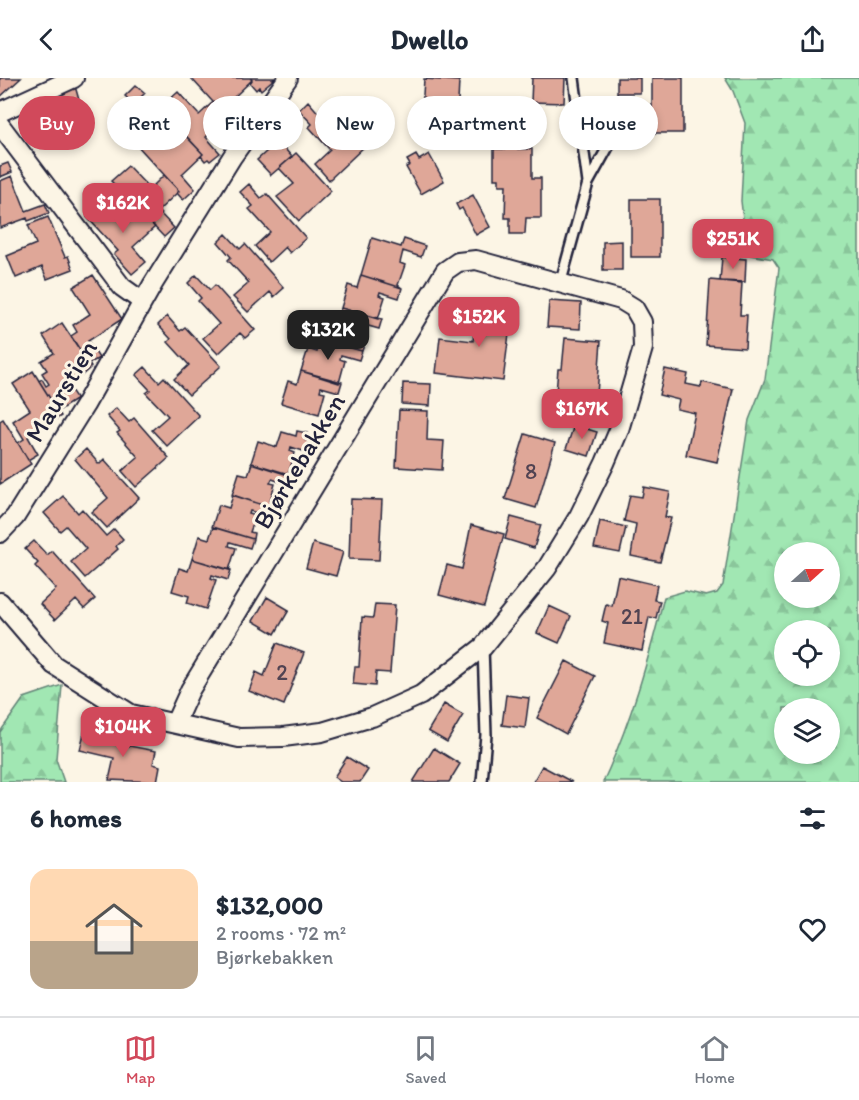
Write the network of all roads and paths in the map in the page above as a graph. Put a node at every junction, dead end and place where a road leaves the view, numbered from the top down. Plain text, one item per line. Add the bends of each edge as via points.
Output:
1 (74, 78) edge
2 (288, 78) edge
3 (574, 78) edge
4 (0, 112) edge
5 (0, 125) edge
6 (606, 150) edge
7 (588, 183) junction
8 (561, 281) junction
9 (142, 302) junction
10 (0, 533) edge
11 (0, 602) edge
12 (483, 647) junction
13 (175, 723) junction
14 (482, 782) edge

1 - 4 street
2 - 9 street, Maurstien via 232,157
3 - 7 lane
5 - 9 street via 122,287
6 - 7 lane
7 - 8 lane
8 - 12 street, Bjørkebakken via 634,308 642,322 643,348 619,430 579,516 547,568
8 - 13 street, Bjørkebakken via 476,260 458,262 445,271 201,671
9 - 10 street, Maurstien via 85,405 15,517
11 - 13 street, Bjørkebakken via 54,665 131,714
12 - 13 street, Bjørkebakken via 421,695 372,717 322,732 239,738
12 - 14 lane via 486,735

